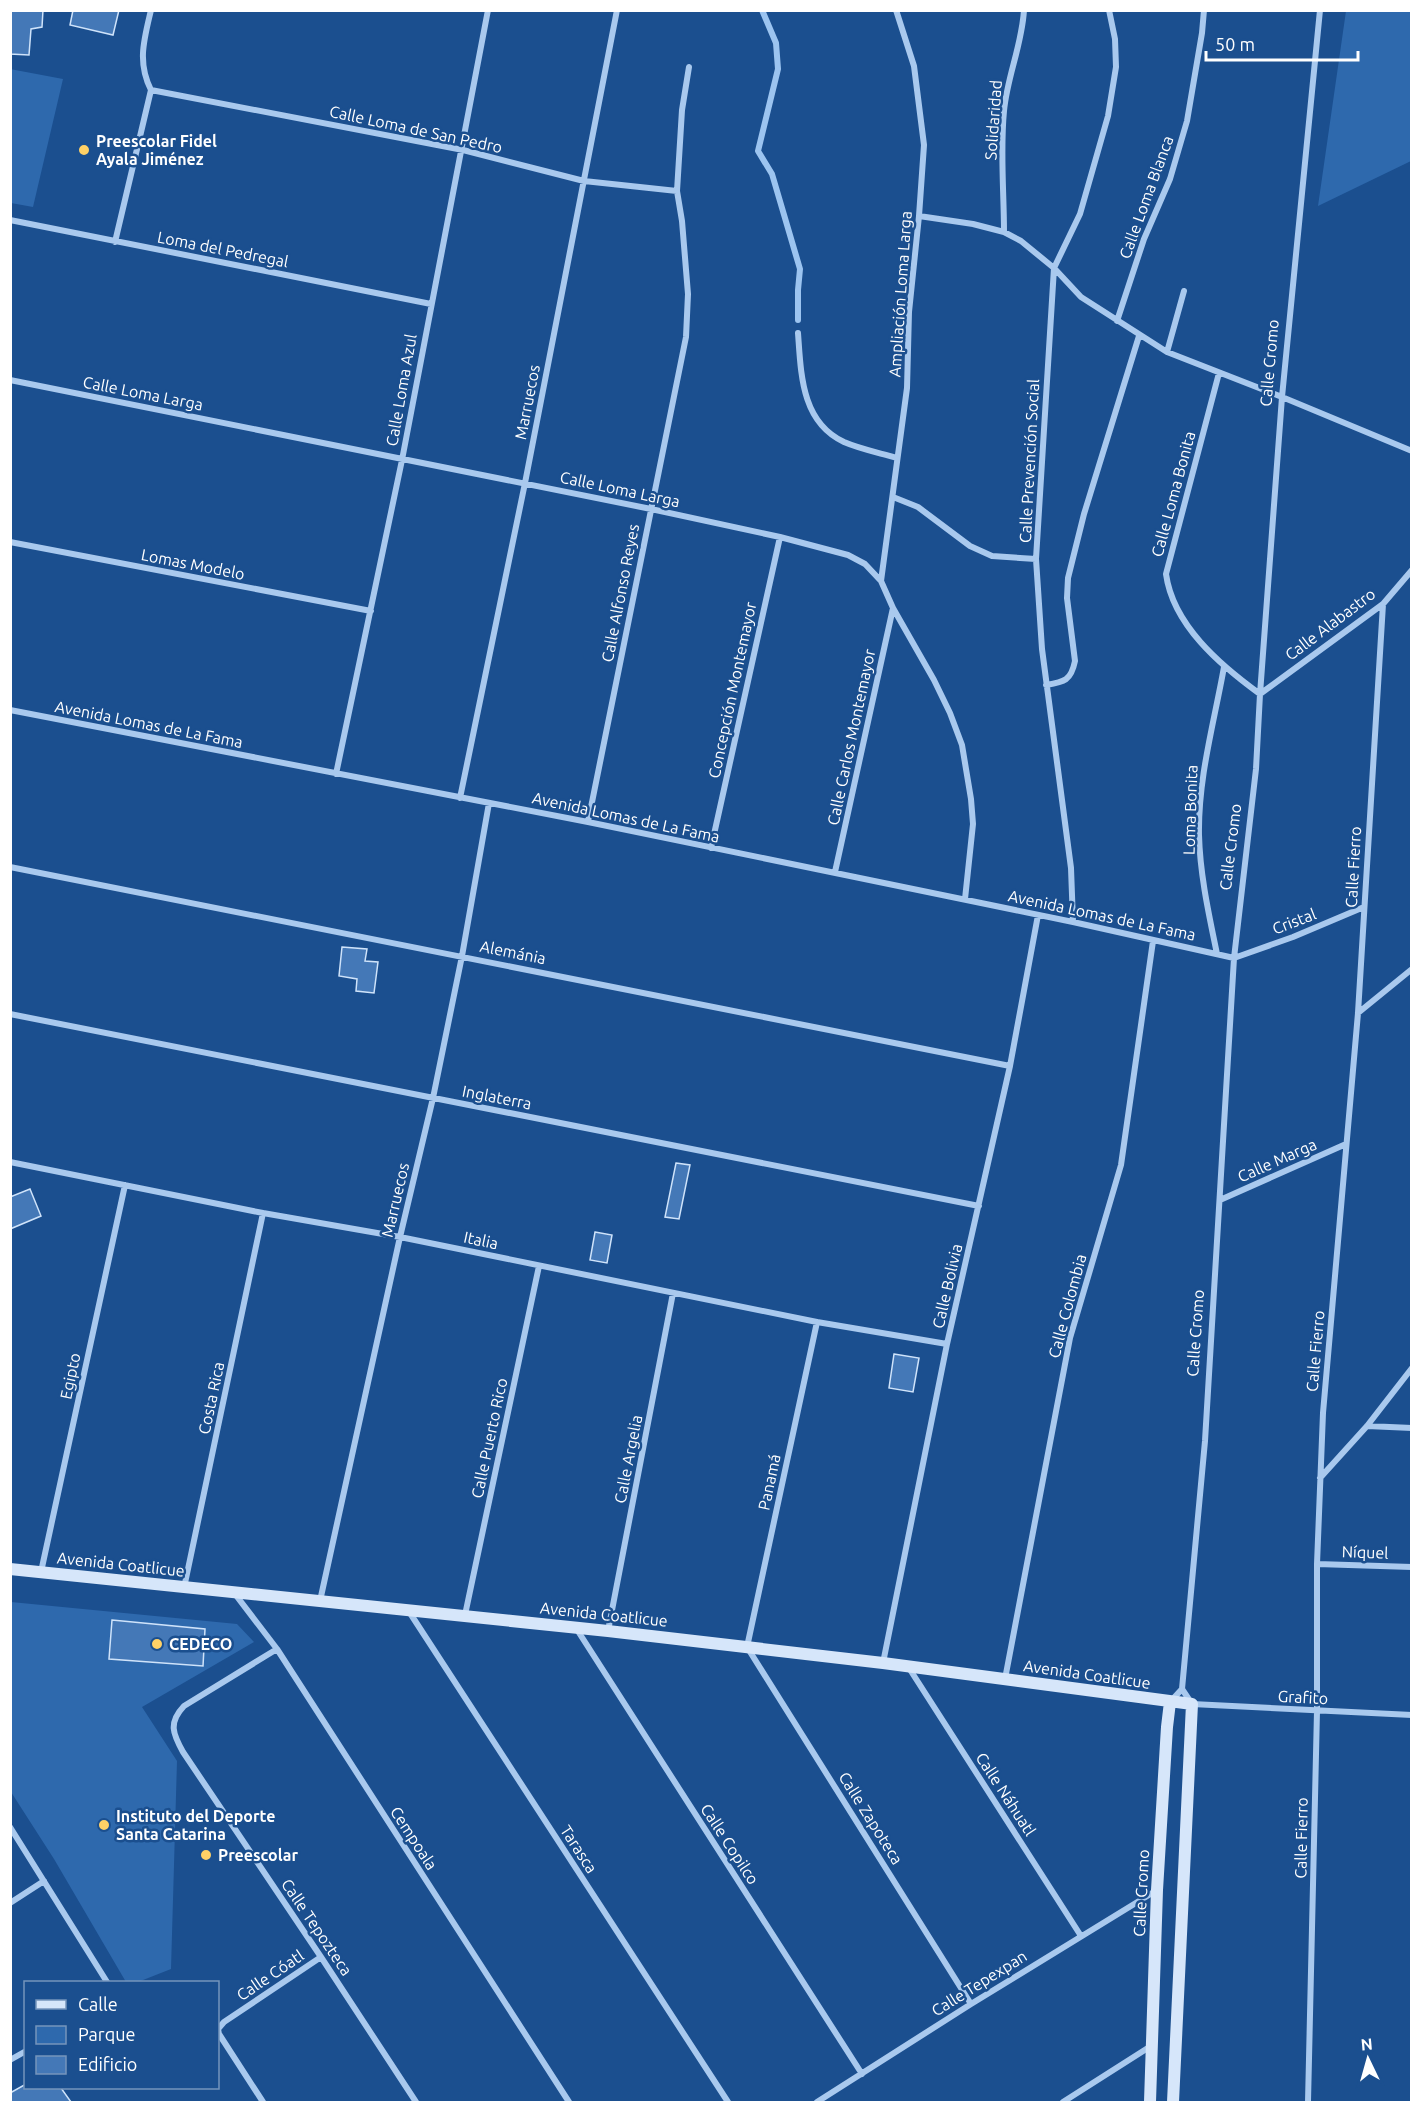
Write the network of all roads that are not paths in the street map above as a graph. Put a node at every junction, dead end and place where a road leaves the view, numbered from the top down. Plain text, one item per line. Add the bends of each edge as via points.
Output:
1 (151, 10) edge
2 (488, 10) edge
3 (617, 10) edge
4 (896, 10) edge
5 (1024, 10) edge
6 (1109, 10) edge
7 (1204, 10) edge
8 (1320, 10) edge
9 (689, 67) dead end
10 (150, 90) junction
11 (463, 150) junction
12 (585, 181) junction
13 (677, 191) junction
14 (919, 216) junction
15 (10, 220) edge
16 (1004, 232) junction
17 (115, 242) junction
18 (1054, 268) junction
19 (1184, 291) dead end
20 (430, 304) junction
21 (1117, 321) junction
22 (798, 333) dead end
23 (1139, 336) junction
24 (1167, 352) junction
25 (1219, 373) junction
26 (10, 380) edge
27 (1282, 397) junction
28 (1412, 451) edge
29 (897, 458) junction
30 (402, 460) junction
31 (525, 483) junction
32 (893, 497) junction
33 (651, 509) junction
34 (780, 537) junction
35 (10, 542) edge
36 (1036, 559) junction
37 (1412, 570) edge
38 (881, 581) junction
39 (1383, 604) junction
40 (893, 608) junction
41 (371, 611) junction
42 (1224, 667) junction
43 (1046, 685) junction
44 (1260, 694) junction
45 (10, 710) edge
46 (336, 774) junction
47 (460, 798) junction
48 (489, 804) junction
49 (588, 822) junction
50 (711, 848) junction
51 (10, 867) edge
52 (835, 872) junction
53 (965, 899) junction
54 (1364, 907) junction
55 (1038, 915) junction
56 (1073, 922) junction
57 (1153, 941) junction
58 (1217, 954) junction
59 (462, 956) junction
60 (1234, 958) junction
61 (1412, 969) edge
62 (1358, 1013) junction
63 (10, 1014) edge
64 (1010, 1066) junction
65 (433, 1098) junction
66 (1346, 1144) junction
67 (10, 1162) edge
68 (125, 1185) junction
69 (1220, 1200) junction
70 (979, 1206) junction
71 (263, 1213) junction
72 (400, 1237) junction
73 (539, 1266) junction
74 (673, 1293) junction
75 (817, 1322) junction
76 (947, 1344) junction
77 (1412, 1368) edge
78 (1366, 1426) junction
79 (1412, 1428) edge
80 (1320, 1478) junction
81 (1317, 1564) junction
82 (1412, 1567) edge
83 (10, 1569) edge
84 (41, 1572) junction
85 (184, 1588) junction
86 (233, 1591) junction
87 (320, 1602) junction
88 (408, 1610) junction
89 (465, 1616) junction
90 (576, 1628) junction
91 (608, 1631) junction
92 (747, 1647) junction
93 (277, 1649) junction
94 (883, 1663) junction
95 (908, 1667) junction
96 (1005, 1679) junction
97 (1182, 1689) junction
98 (1170, 1702) junction
99 (1192, 1704) junction
100 (1317, 1711) junction
101 (1412, 1715) edge
102 (10, 1827) edge
103 (44, 1881) junction
104 (1157, 1890) junction
105 (10, 1903) edge
106 (1081, 1936) junction
107 (321, 1957) junction
108 (106, 1981) edge
109 (971, 2004) junction
110 (219, 2028) edge
111 (219, 2034) edge
112 (1151, 2046) junction
113 (24, 2051) edge
114 (10, 2060) edge
115 (862, 2074) junction
116 (263, 2103) edge
117 (416, 2103) edge
118 (568, 2103) edge
119 (728, 2103) edge
120 (818, 2103) edge
121 (1063, 2103) edge
122 (1150, 2103) edge
123 (1173, 2103) edge
124 (1308, 2103) edge

1 - 10 street via 142,57 143,75
2 - 11 street, Calle Loma Azul
3 - 12 street, Marruecos
4 - 14 street, Ampliación Loma Larga via 914,66 924,145
5 - 16 street, Solidaridad via 1004,111
6 - 18 street, Calle Prevención Social via 1116,67 1108,116 1080,214
7 - 21 street, Calle Loma Blanca via 1187,121 1170,179 1144,239
8 - 27 street, Calle Cromo
9 - 13 street, Calle Alfonso Reyes
10 - 11 street, Calle Loma de San Pedro
10 - 17 street
11 - 12 street, Calle Loma de San Pedro
11 - 20 street, Calle Loma Azul
12 - 13 street, Calle Loma de San Pedro
12 - 31 street, Marruecos
13 - 33 street, Calle Alfonso Reyes via 688,314
14 - 16 street
14 - 29 street, Ampliación Loma Larga via 909,312 907,388
15 - 17 street, Loma del Pedregal
16 - 18 street
17 - 20 street, Loma del Pedregal
18 - 21 street via 1081,297
18 - 36 street, Calle Prevención Social
19 - 24 street
20 - 30 street, Calle Loma Azul
21 - 23 street
22 - 29 street via 805,394 819,424 845,442
23 - 24 street
23 - 43 street via 1068,578 1073,671 1069,678
24 - 25 street
25 - 27 street
25 - 42 street, Calle Loma Bonita via 1166,574 1174,605
26 - 30 street, Calle Loma Larga
27 - 28 street
27 - 44 street, Calle Cromo
29 - 32 street, Ampliación Loma Larga
30 - 31 street, Calle Loma Larga
30 - 41 street, Calle Loma Azul
31 - 33 street, Calle Loma Larga
31 - 47 street, Marruecos
32 - 36 street via 918,507 970,546 992,556
32 - 38 street, Ampliación Loma Larga
33 - 34 street, Calle Loma Larga
33 - 49 street, Calle Alfonso Reyes
34 - 38 street, Calle Loma Larga via 848,555 865,564
34 - 50 street, Concepción Montemayor
35 - 41 street, Lomas Modelo
36 - 43 street, Calle Prevención Social
37 - 39 street, Calle Alabastro
38 - 40 street, Calle Loma Larga
39 - 44 street, Calle Alabastro
39 - 54 street, Calle Fierro
40 - 52 street, Calle Carlos Montemayor
40 - 53 street, Calle Loma Larga via 951,713 962,745 973,824
41 - 46 street, Calle Loma Azul
42 - 44 street, Calle Loma Bonita
42 - 58 street, Loma Bonita via 1205,759 1199,835
43 - 56 street, Calle Prevención Social via 1071,868
44 - 60 street, Calle Cromo via 1256,770
45 - 46 street, Avenida Lomas de La Fama
46 - 47 street, Avenida Lomas de La Fama
47 - 48 street, Avenida Lomas de La Fama
48 - 49 street, Avenida Lomas de La Fama
48 - 59 street, Marruecos
49 - 50 street, Avenida Lomas de La Fama
50 - 52 street, Avenida Lomas de La Fama
51 - 59 street, Alemánia
52 - 53 street, Avenida Lomas de La Fama
53 - 55 street, Avenida Lomas de La Fama
54 - 60 street, Cristal
54 - 62 street, Calle Fierro
55 - 56 street, Avenida Lomas de La Fama
55 - 64 street, Calle Bolivia
56 - 57 street, Avenida Lomas de La Fama
57 - 58 street, Avenida Lomas de La Fama
57 - 96 street, Calle Colombia via 1121,1165 1070,1338
58 - 60 street, Avenida Lomas de La Fama
59 - 64 street, Alemánia
59 - 65 street, Marruecos
60 - 69 street, Calle Cromo
61 - 62 street
62 - 66 street, Calle Fierro
63 - 65 street, Inglaterra
64 - 70 street, Calle Bolivia
65 - 70 street, Inglaterra
65 - 72 street, Marruecos
66 - 69 street, Calle Marga
66 - 80 street, Calle Fierro
67 - 68 street, Italia
68 - 71 street, Italia
68 - 84 street, Egipto
69 - 97 street, Calle Cromo
70 - 76 street, Calle Bolivia
71 - 72 street, Italia
71 - 85 street, Costa Rica
72 - 73 street, Italia
72 - 87 street, Marruecos
73 - 74 street, Italia
73 - 89 street, Calle Puerto Rico
74 - 75 street, Italia
74 - 91 street, Calle Argelia
75 - 76 street, Italia
75 - 92 street, Panamá
76 - 94 street, Calle Bolivia
77 - 78 street
78 - 79 street
78 - 80 street
80 - 81 street, Calle Fierro
81 - 82 street, Níquel
81 - 100 street, Calle Fierro
83 - 84 street, Avenida Coatlicue
84 - 85 street, Avenida Coatlicue
85 - 86 street, Avenida Coatlicue
86 - 87 street, Avenida Coatlicue
86 - 93 street, Cempoala
87 - 88 street, Avenida Coatlicue
88 - 89 street, Avenida Coatlicue
88 - 119 street, Tarasca
89 - 90 street, Avenida Coatlicue
90 - 91 street, Avenida Coatlicue
90 - 115 street, Calle Copilco
91 - 92 street, Avenida Coatlicue
92 - 94 street, Avenida Coatlicue
92 - 109 street, Calle Zapoteca
93 - 107 street, Calle Tepozteca via 184,1706 173,1726 183,1752
93 - 118 street, Cempoala
94 - 95 street, Avenida Coatlicue
95 - 96 street, Avenida Coatlicue
95 - 106 street, Calle Náhuatl
96 - 98 street, Avenida Coatlicue
97 - 98 street
97 - 99 street
98 - 99 street, Avenida Coatlicue
98 - 104 street, Calle Cromo
99 - 100 street, Grafito
99 - 123 street
100 - 101 street, Grafito
100 - 124 street, Calle Fierro
102 - 103 street
103 - 105 street
103 - 108 street
104 - 106 street, Calle Tepexpan
104 - 112 street, Calle Cromo
106 - 109 street, Calle Tepexpan
107 - 110 street, Calle Cóatl
107 - 117 street, Calle Tepozteca
109 - 115 street, Calle Tepexpan
111 - 116 street, Calle Cóatl
112 - 121 street
112 - 122 street, Calle Cromo
113 - 114 street
115 - 120 street, Calle Tepexpan

